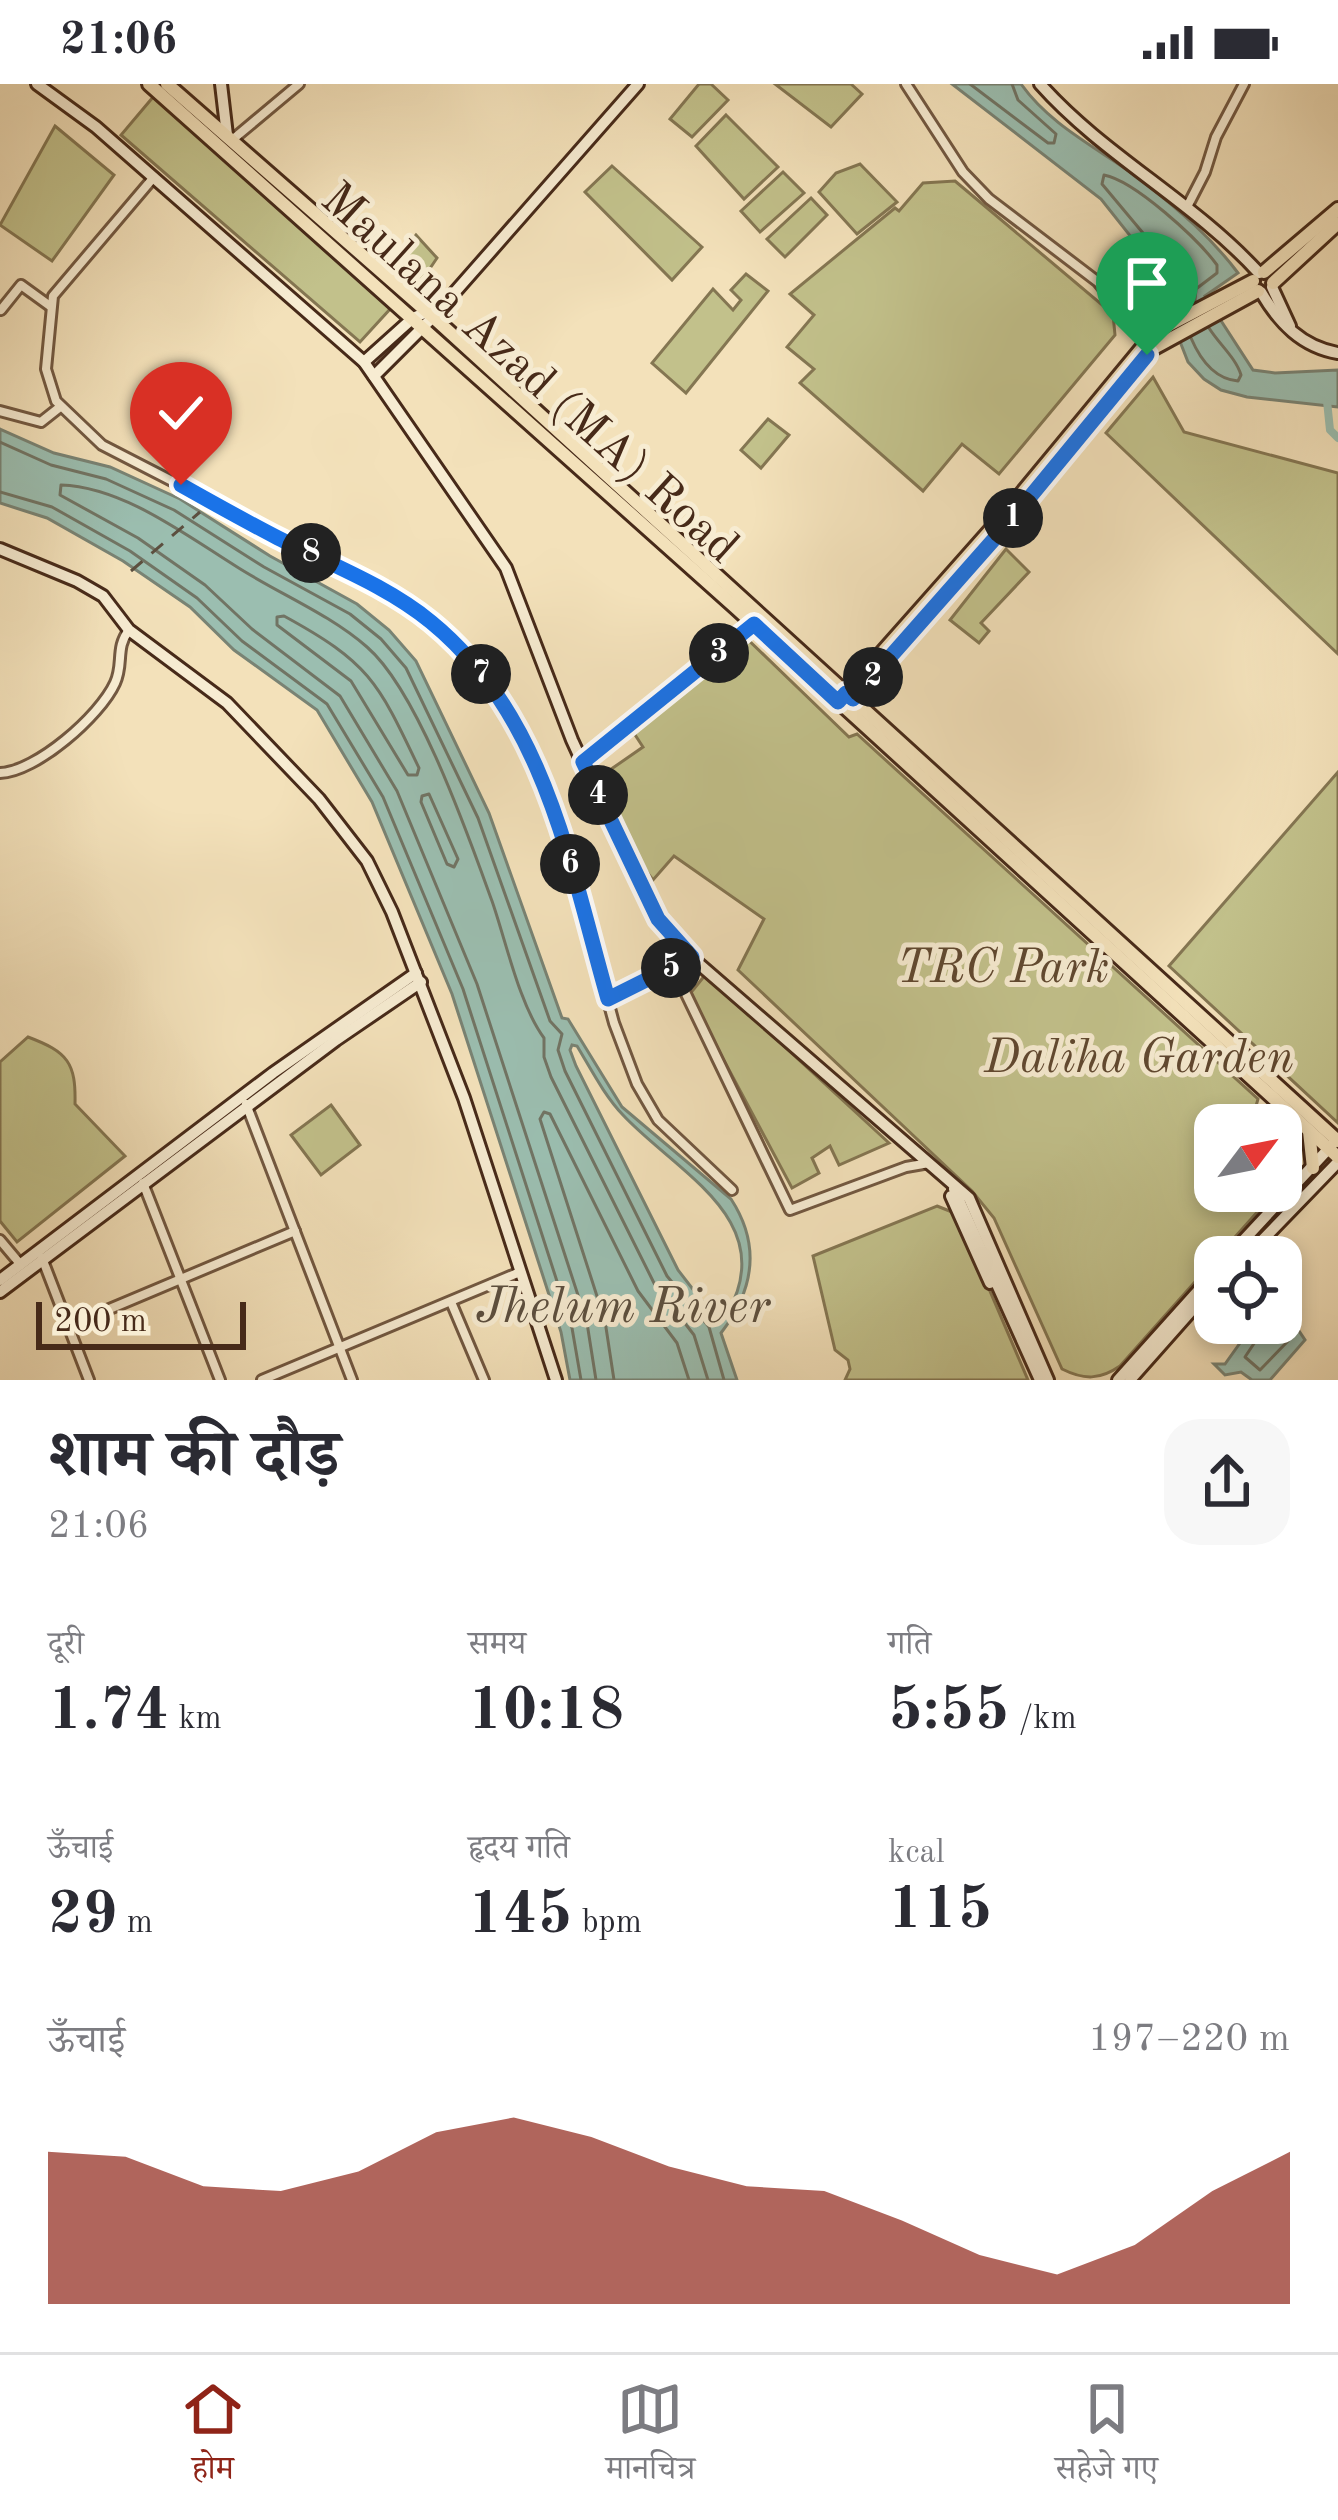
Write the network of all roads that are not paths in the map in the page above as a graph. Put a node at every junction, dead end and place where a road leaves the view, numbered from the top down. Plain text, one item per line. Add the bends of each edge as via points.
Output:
1 (37, 84) edge
2 (149, 84) edge
3 (167, 84) edge
4 (220, 84) edge
5 (299, 84) edge
6 (638, 84) edge
7 (906, 84) edge
8 (1040, 84) edge
9 (1244, 84) edge
10 (230, 138) junction
11 (154, 177) junction
12 (1188, 205) junction
13 (1338, 209) edge
14 (1338, 223) edge
15 (1262, 282) junction
16 (50, 306) junction
17 (1, 310) edge
18 (427, 316) junction
19 (1150, 346) junction
20 (1338, 353) edge
21 (364, 362) junction
22 (374, 376) junction
23 (60, 407) junction
24 (0, 411) edge
25 (0, 549) edge
26 (754, 624) junction
27 (129, 630) junction
28 (845, 701) junction
29 (583, 762) junction
30 (0, 773) edge
31 (692, 957) junction
32 (673, 967) junction
33 (419, 978) junction
34 (608, 999) junction
35 (245, 1102) junction
36 (1309, 1131) junction
37 (1336, 1149) edge
38 (930, 1163) junction
39 (1313, 1168) junction
40 (142, 1181) junction
41 (732, 1190) dead end
42 (295, 1231) junction
43 (1255, 1236) edge
44 (1256, 1236) edge
45 (0, 1240) edge
46 (41, 1255) junction
47 (21, 1265) junction
48 (522, 1271) junction
49 (0, 1280) edge
50 (182, 1280) junction
51 (0, 1292) edge
52 (1194, 1295) edge
53 (451, 1302) junction
54 (1194, 1312) edge
55 (69, 1326) junction
56 (340, 1347) junction
57 (89, 1380) edge
58 (220, 1380) edge
59 (262, 1380) edge
60 (352, 1380) edge
61 (484, 1380) edge
62 (556, 1380) edge
63 (1041, 1380) edge
64 (1118, 1380) edge
65 (1134, 1380) edge

1 - 11 main road
2 - 18 main road, Maulana Azad (MA) Road
3 - 10 main road, Maulana Azad (MA) Road
4 - 10 main road
5 - 10 street
6 - 18 main road
7 - 19 street via 975,185 1098,282
8 - 12 main road via 1085,129
9 - 12 street
10 - 18 main road, Maulana Azad (MA) Road
11 - 16 street
11 - 21 main road
12 - 15 main road
13 - 15 main road
14 - 15 main road
15 - 19 main road
15 - 20 main road via 1291,329 1311,346
16 - 17 street via 21,285
16 - 23 street via 47,379
18 - 21 main road
18 - 22 main road
18 - 26 main road, Maulana Azad (MA) Road
18 - 28 main road, Maulana Azad (MA) Road
19 - 28 main road
21 - 22 main road
22 - 29 main road via 506,568
23 - 24 street via 40,422
23 - 34 street via 119,455 382,589 466,656 536,763
25 - 27 main road via 103,596
26 - 28 main road, Maulana Azad (MA) Road
26 - 29 main road
27 - 30 street via 119,646 118,676 98,706 39,760
27 - 33 main road via 227,703 333,817 381,886
28 - 36 main road, Maulana Azad (MA) Road
28 - 37 main road, Maulana Azad (MA) Road
29 - 31 main road via 658,919
31 - 32 street
31 - 38 main road
32 - 34 street
32 - 38 street via 790,1210
33 - 35 main road
33 - 48 main road
34 - 41 street via 628,1064 658,1120
35 - 40 main road
35 - 42 street
36 - 37 main road, Maulana Azad (MA) Road
36 - 39 main road
37 - 39 main road
37 - 44 main road
38 - 63 main road via 977,1211
39 - 43 main road
40 - 46 main road
40 - 50 street
42 - 50 street
42 - 56 street
45 - 47 street
46 - 47 main road
46 - 51 main road
46 - 55 street
47 - 49 main road
48 - 53 street
48 - 62 main road
50 - 55 street
50 - 58 street
52 - 64 main road
53 - 56 street
53 - 61 street
54 - 65 main road
55 - 57 street
56 - 59 street
56 - 60 street

